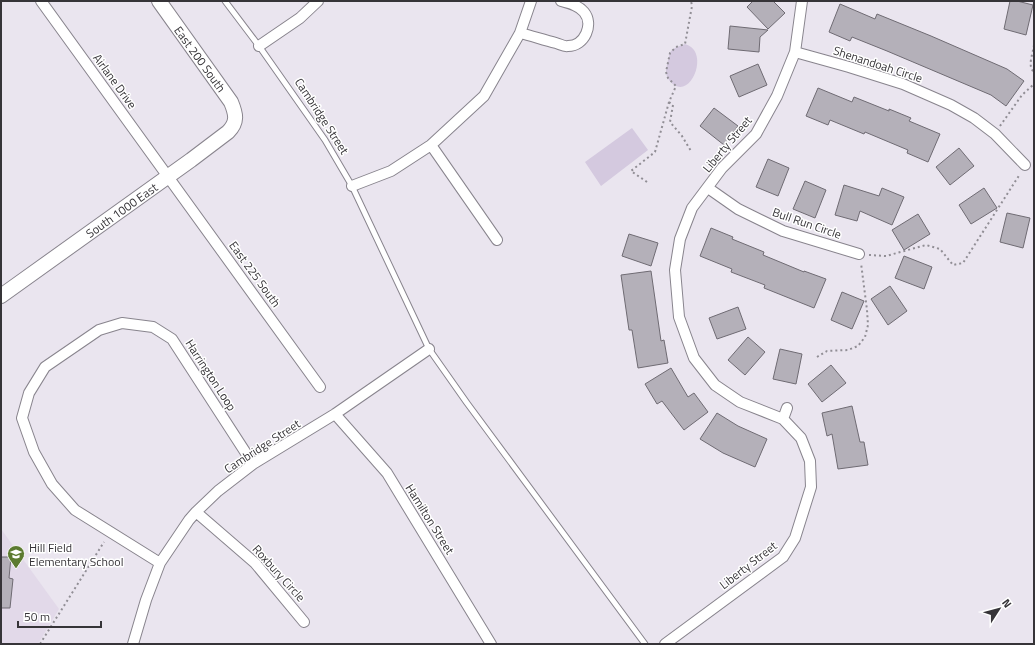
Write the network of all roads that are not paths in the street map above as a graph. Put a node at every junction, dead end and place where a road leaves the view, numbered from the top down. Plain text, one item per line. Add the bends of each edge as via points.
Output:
1 (41, 1) edge
2 (159, 1) edge
3 (225, 1) edge
4 (318, 1) edge
5 (531, 1) edge
6 (561, 1) edge
7 (802, 1) edge
8 (520, 33) junction
9 (259, 46) junction
10 (795, 52) junction
11 (235, 120) joint
12 (431, 145) junction
13 (1025, 166) road end
14 (168, 177) junction
15 (352, 186) junction
16 (708, 188) junction
17 (497, 240) dead end
18 (859, 254) road end
19 (1, 296) edge
20 (429, 349) junction
21 (320, 387) dead end
22 (788, 408) dead end
23 (335, 414) junction
24 (783, 418) junction
25 (253, 464) junction
26 (196, 512) junction
27 (160, 563) junction
28 (304, 622) dead end
29 (133, 644) edge
30 (491, 644) edge
31 (645, 644) edge
32 (666, 644) edge

1 - 14 street, Airlane Drive
2 - 11 street, East 200 South via 231,102
3 - 9 lane, Cambridge Street
4 - 9 street via 300,18
5 - 8 street
6 - 8 street via 580,8 587,18 589,26 578,44 568,47
7 - 10 street, Liberty Street
8 - 12 street via 484,96
9 - 15 lane, Cambridge Street via 325,140
10 - 13 street, Shenandoah Circle via 903,84 951,105 995,134
10 - 16 street, Liberty Street via 777,96 756,134 722,168
11 - 14 street, South 1000 East via 234,126 228,132
12 - 15 street via 391,171
12 - 17 street
14 - 19 street, South 1000 East
14 - 21 street, East 225 South
15 - 20 lane, Cambridge Street
16 - 18 street, Bull Run Circle via 738,209 783,231
16 - 24 street, Liberty Street via 692,208 680,239 675,270 680,317 694,358 715,385 740,402
20 - 23 street, Cambridge Street
20 - 31 lane, Cambridge Street
22 - 24 street
23 - 25 street, Cambridge Street
23 - 30 street, Hamilton Street via 387,474
24 - 32 street, Liberty Street via 801,438 810,461 811,487 795,538 783,557
25 - 26 street, Cambridge Street
25 - 27 street, Harrington Loop via 172,339 153,327 122,323 99,330 45,367 29,393 22,418 34,452 52,484 75,510
26 - 27 street, Cambridge Street
26 - 28 street, Roxbury Circle via 255,563
27 - 29 street, Cambridge Street

